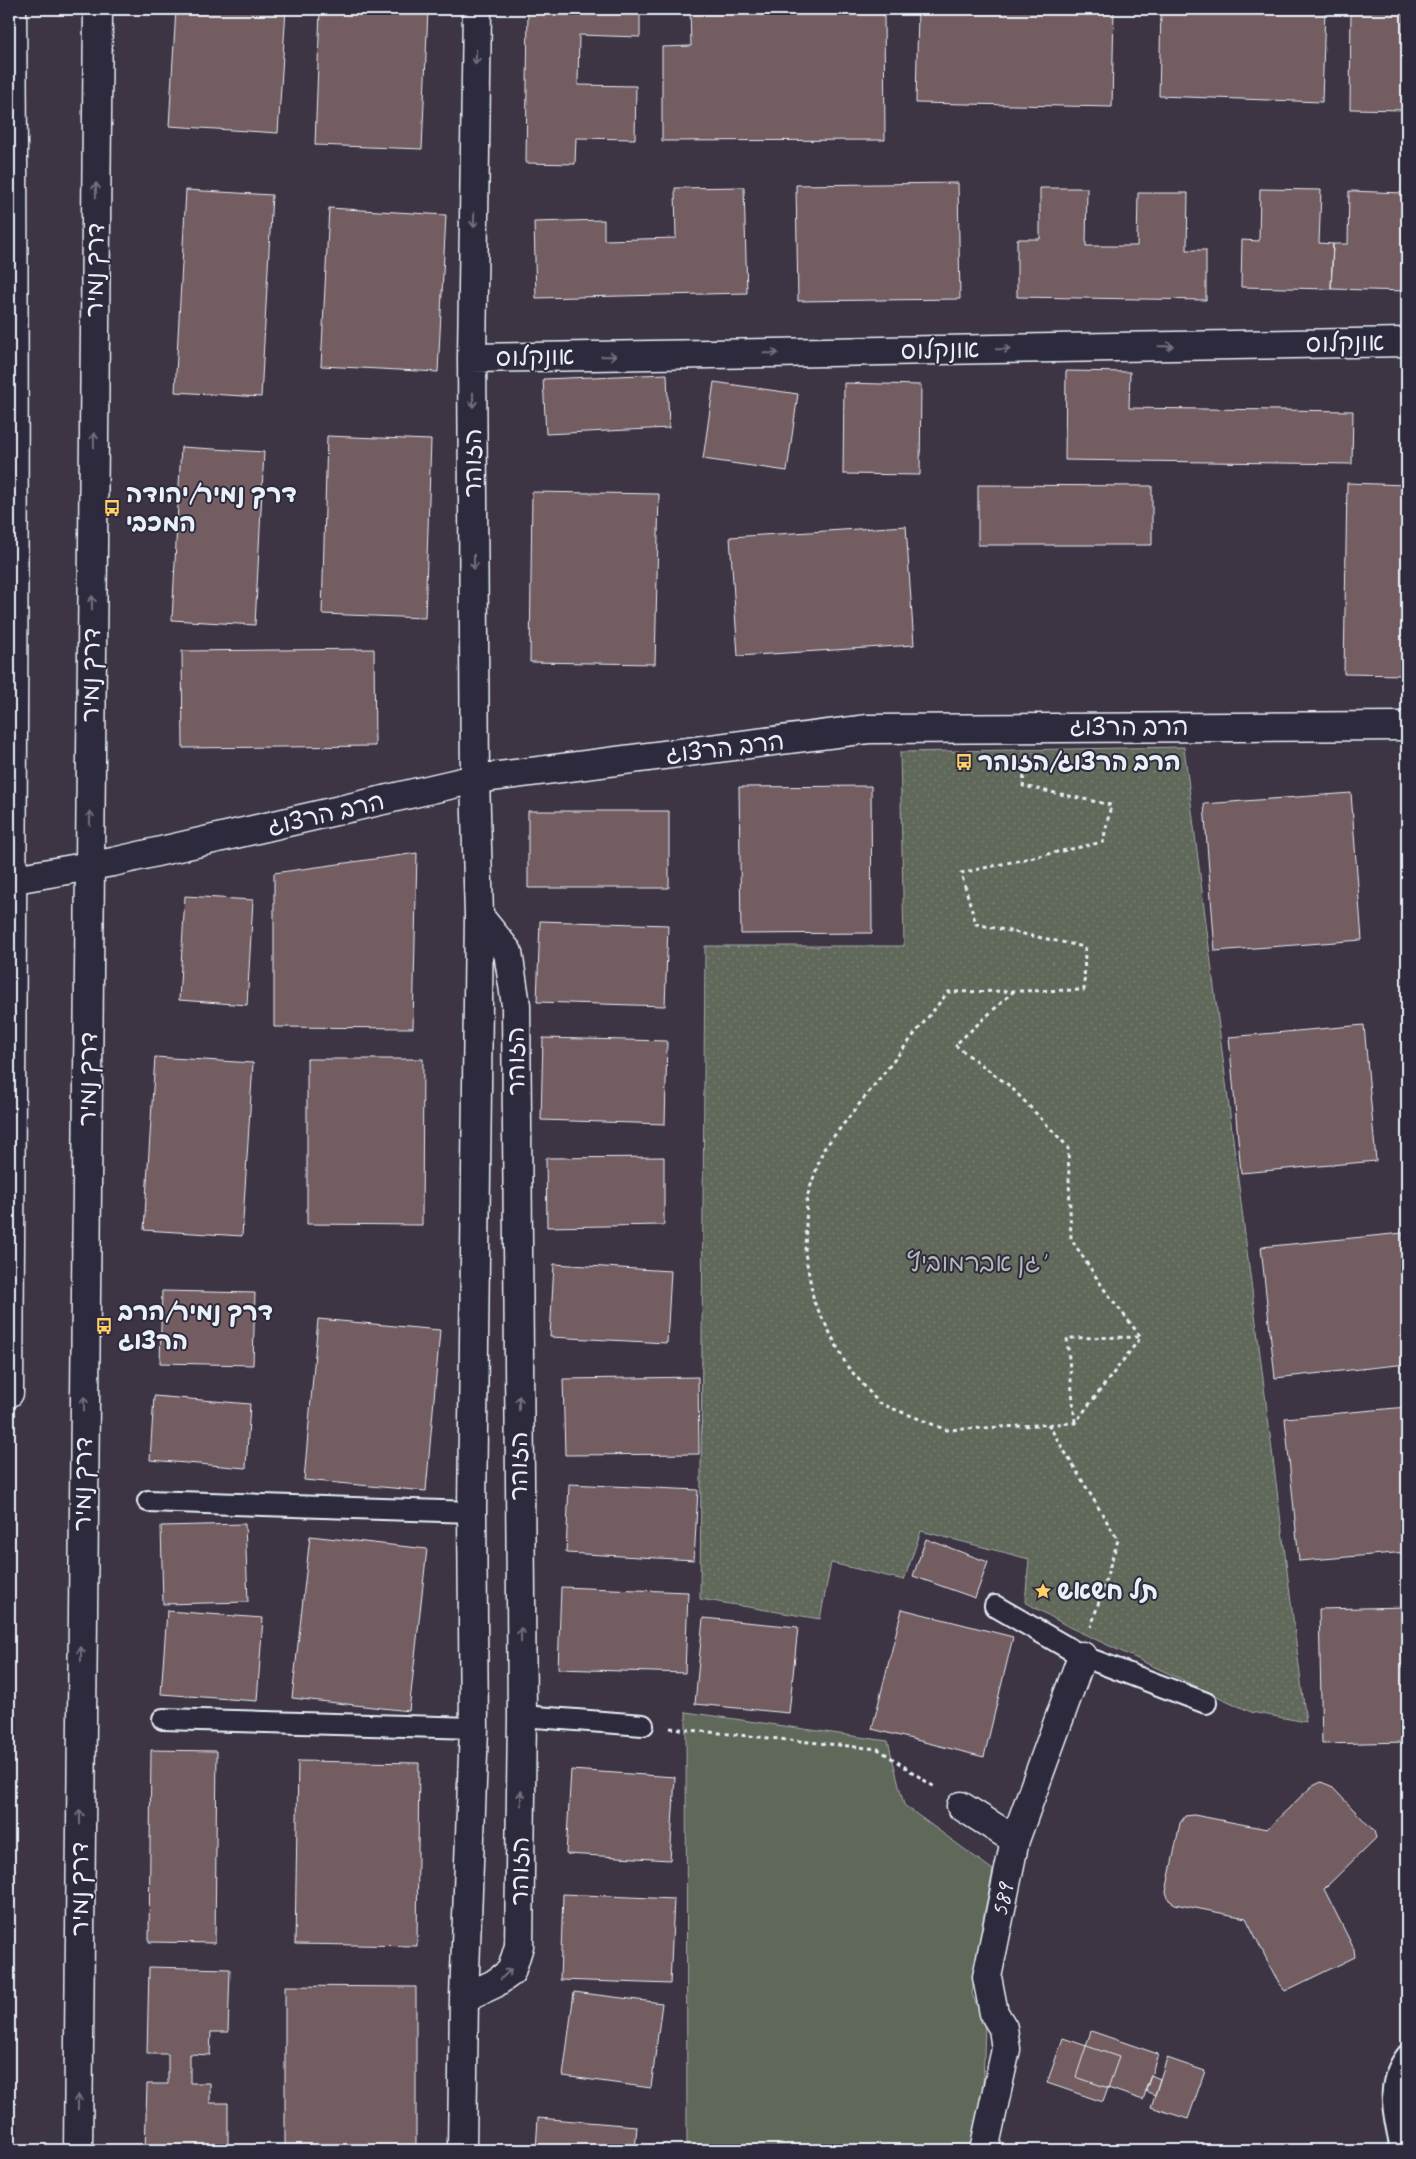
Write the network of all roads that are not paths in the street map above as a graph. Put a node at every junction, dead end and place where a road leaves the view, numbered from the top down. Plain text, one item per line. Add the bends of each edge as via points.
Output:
1 (12, 9) edge
2 (98, 9) edge
3 (477, 9) edge
4 (1407, 342) edge
5 (472, 358) junction
6 (1407, 726) edge
7 (475, 780) junction
8 (11, 865) edge
9 (90, 867) junction
10 (479, 916) junction
11 (9, 1393) edge
12 (148, 1501) dead end
13 (472, 1512) junction
14 (995, 1606) dead end
15 (1082, 1656) junction
16 (1206, 1703) dead end
17 (522, 1716) junction
18 (163, 1719) dead end
19 (643, 1726) road end
20 (474, 1728) junction
21 (961, 1806) road end
22 (1015, 1840) junction
23 (464, 1998) junction
24 (1407, 2055) edge
25 (78, 2150) edge
26 (462, 2150) edge
27 (984, 2150) edge
28 (1401, 2150) edge

1 - 8 street
9 -> 2 street, דרך נמיר
3 -> 5 street, הזוהר
5 -> 4 street, אונקלוס
5 -> 7 street, הזוהר
6 - 7 street, הרב הרצוג via 868,729
7 - 9 street, הרב הרצוג
7 - 10 street, הזוהר
8 - 9 lane
8 - 9 street, הרב הרצוג via 54,873
8 - 11 street
25 -> 9 street, דרך נמיר
10 - 13 street, הזוהר
17 -> 10 street, הזוהר via 516,1006 508,952
12 - 13 lane
13 - 20 street, הזוהר
14 - 15 lane
15 - 16 lane
15 - 22 street, 589
17 - 19 lane
23 -> 17 street, הזוהר via 511,1972 519,1946
18 - 20 lane
20 - 23 street, הזוהר
21 - 22 street
22 - 27 street, 589 via 987,1976 994,2013 1003,2028 1006,2049
23 - 26 street, הזוהר
24 - 28 lane via 1396,2070 1392,2096

